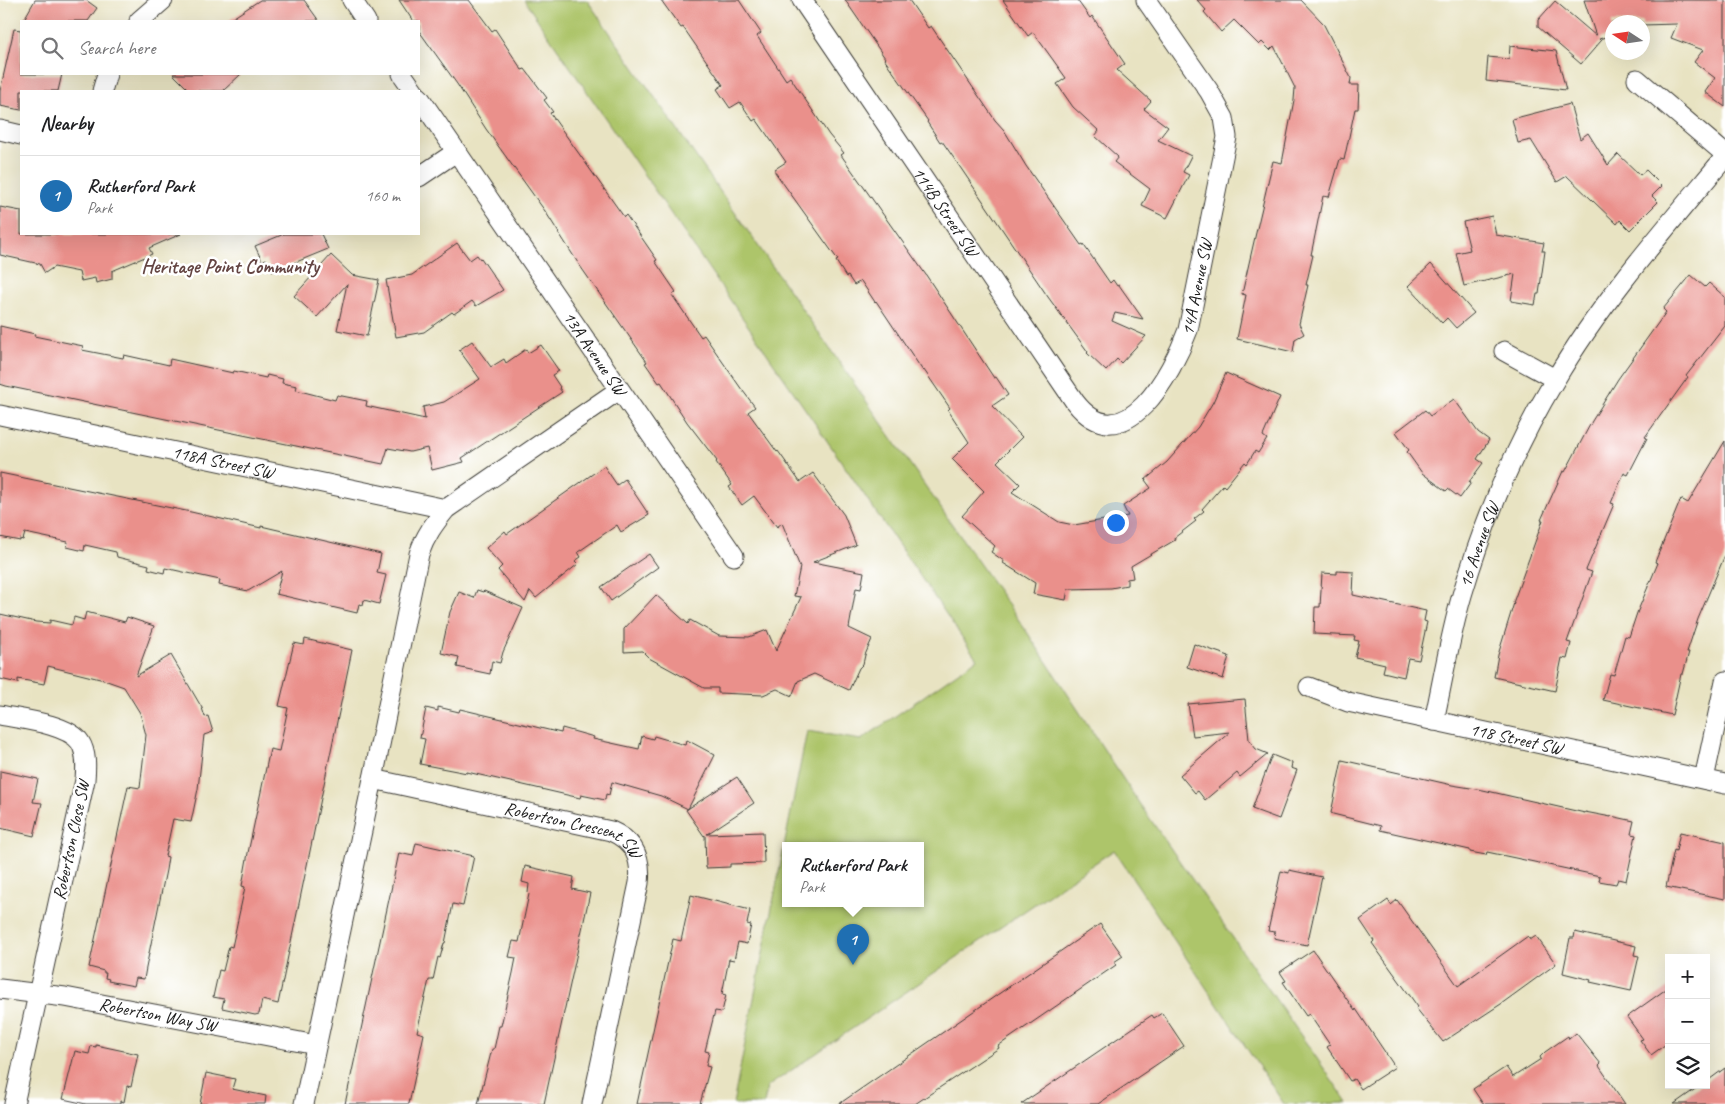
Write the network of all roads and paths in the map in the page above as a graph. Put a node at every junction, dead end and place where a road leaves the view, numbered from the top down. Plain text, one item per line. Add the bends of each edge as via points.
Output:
1 (163, 0) edge
2 (352, 0) edge
3 (802, 0) edge
4 (1146, 0) edge
5 (140, 20) edge
6 (365, 20) edge
7 (107, 75) edge
8 (403, 75) edge
9 (1637, 79) dead end
10 (102, 90) edge
11 (413, 90) edge
12 (420, 98) edge
13 (0, 130) edge
14 (20, 135) edge
15 (456, 152) junction
16 (1725, 156) edge
17 (420, 176) edge
18 (1504, 351) dead end
19 (1555, 380) junction
20 (619, 390) junction
21 (0, 415) edge
22 (1094, 420) joint
23 (446, 509) junction
24 (734, 556) dead end
25 (1725, 681) edge
26 (1310, 687) dead end
27 (0, 715) edge
28 (1434, 721) junction
29 (1704, 779) junction
30 (373, 780) junction
31 (1725, 784) edge
32 (0, 990) edge
33 (38, 993) junction
34 (316, 1045) junction
35 (14, 1104) edge
36 (304, 1104) edge
37 (592, 1104) edge

1 - 5 street
2 - 6 street
3 - 22 street, 114B Street SW via 1075,402
4 - 22 street, 14A Avenue SW via 1217,105 1228,137 1188,330 1179,354 1157,391 1129,418 1109,422
7 - 10 street
8 - 11 street
9 - 16 street, 16 Avenue SW
12 - 15 street, 13A Avenue SW
13 - 14 street
15 - 17 street
15 - 20 street, 13A Avenue SW
16 - 19 street, 16 Avenue SW via 1634,266
18 - 19 street
19 - 28 street, 16 Avenue SW via 1512,462 1480,539 1454,625
20 - 23 street
20 - 24 street, 13A Avenue SW
21 - 23 street, 118A Street SW
23 - 30 street via 431,528 419,554
25 - 29 street
26 - 28 street, 118 Street SW via 1348,702
27 - 33 street, Robertson Close SW via 69,732 79,741 86,764
28 - 29 street, 118 Street SW
29 - 31 street, 118 Street SW
30 - 34 street
30 - 37 street, Robertson Crescent SW via 610,831 630,843 639,864 639,883
32 - 33 street, Robertson Way SW
33 - 34 street, Robertson Way SW
33 - 35 street, Robertson Close SW
34 - 36 street

